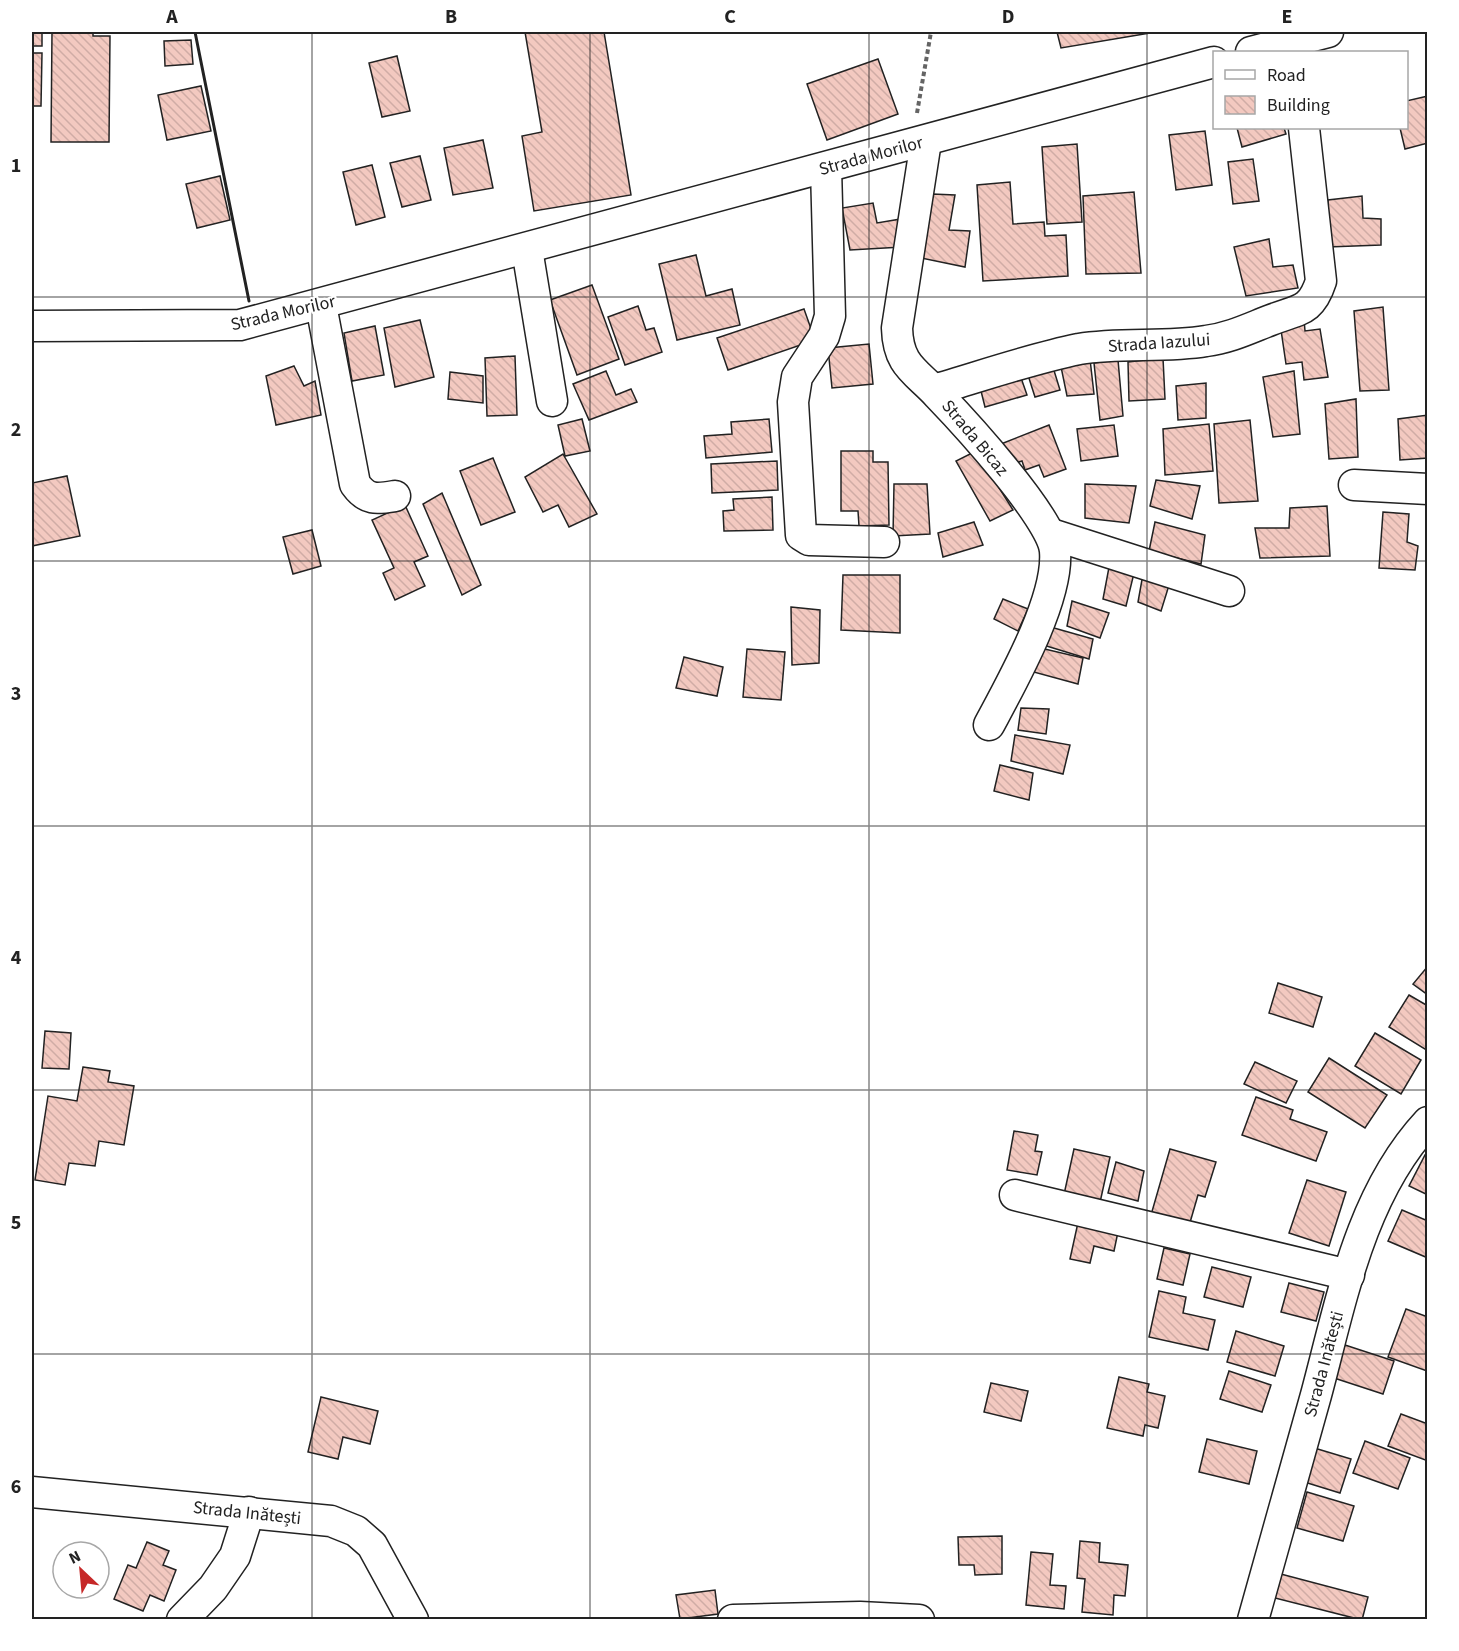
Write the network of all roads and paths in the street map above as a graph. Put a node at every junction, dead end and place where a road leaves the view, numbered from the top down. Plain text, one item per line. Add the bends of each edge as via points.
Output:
1 (931, 32) edge
2 (1328, 32) edge
3 (1294, 47) edge
4 (1260, 51) edge
5 (1213, 63) edge
6 (1304, 129) edge
7 (918, 143) junction
8 (826, 168) junction
9 (527, 249) junction
10 (321, 305) junction
11 (32, 326) edge
12 (934, 390) junction
13 (552, 401) dead end
14 (1354, 485) dead end
15 (1428, 489) edge
16 (395, 496) dead end
17 (1051, 534) junction
18 (884, 542) dead end
19 (1229, 591) dead end
20 (989, 725) dead end
21 (1428, 1122) edge
22 (1016, 1195) dead end
23 (1349, 1275) junction
24 (32, 1492) edge
25 (249, 1512) junction
26 (182, 1620) edge
27 (413, 1620) edge
28 (733, 1620) edge
29 (919, 1620) edge
30 (1253, 1620) edge

1 - 7 path
2 - 3 street
3 - 4 street
5 - 7 street, Strada Morilor
6 - 12 street, Strada Iazului via 1321,281 1309,305 1236,335 1205,342 1053,354
7 - 8 street, Strada Morilor
7 - 12 street, Strada Bicaz via 897,335 907,366
8 - 9 street, Strada Morilor
8 - 18 street via 830,316 824,336 797,377 793,402 801,535 809,540
9 - 10 street, Strada Morilor
9 - 13 street
10 - 11 street, Strada Morilor via 240,325
10 - 16 street via 355,484 372,499
12 - 17 street, Strada Bicaz via 1035,509
14 - 15 street
17 - 19 street
17 - 20 street, Strada Bicaz via 1055,552 1052,591
21 - 23 street, Strada Inătești via 1392,1170 1368,1220
22 - 23 street
23 - 30 street, Strada Inătești
24 - 25 street, Strada Inătești
25 - 26 street via 235,1556 213,1588
25 - 27 street, Strada Inătești via 331,1521 356,1532 372,1545
28 - 29 street

